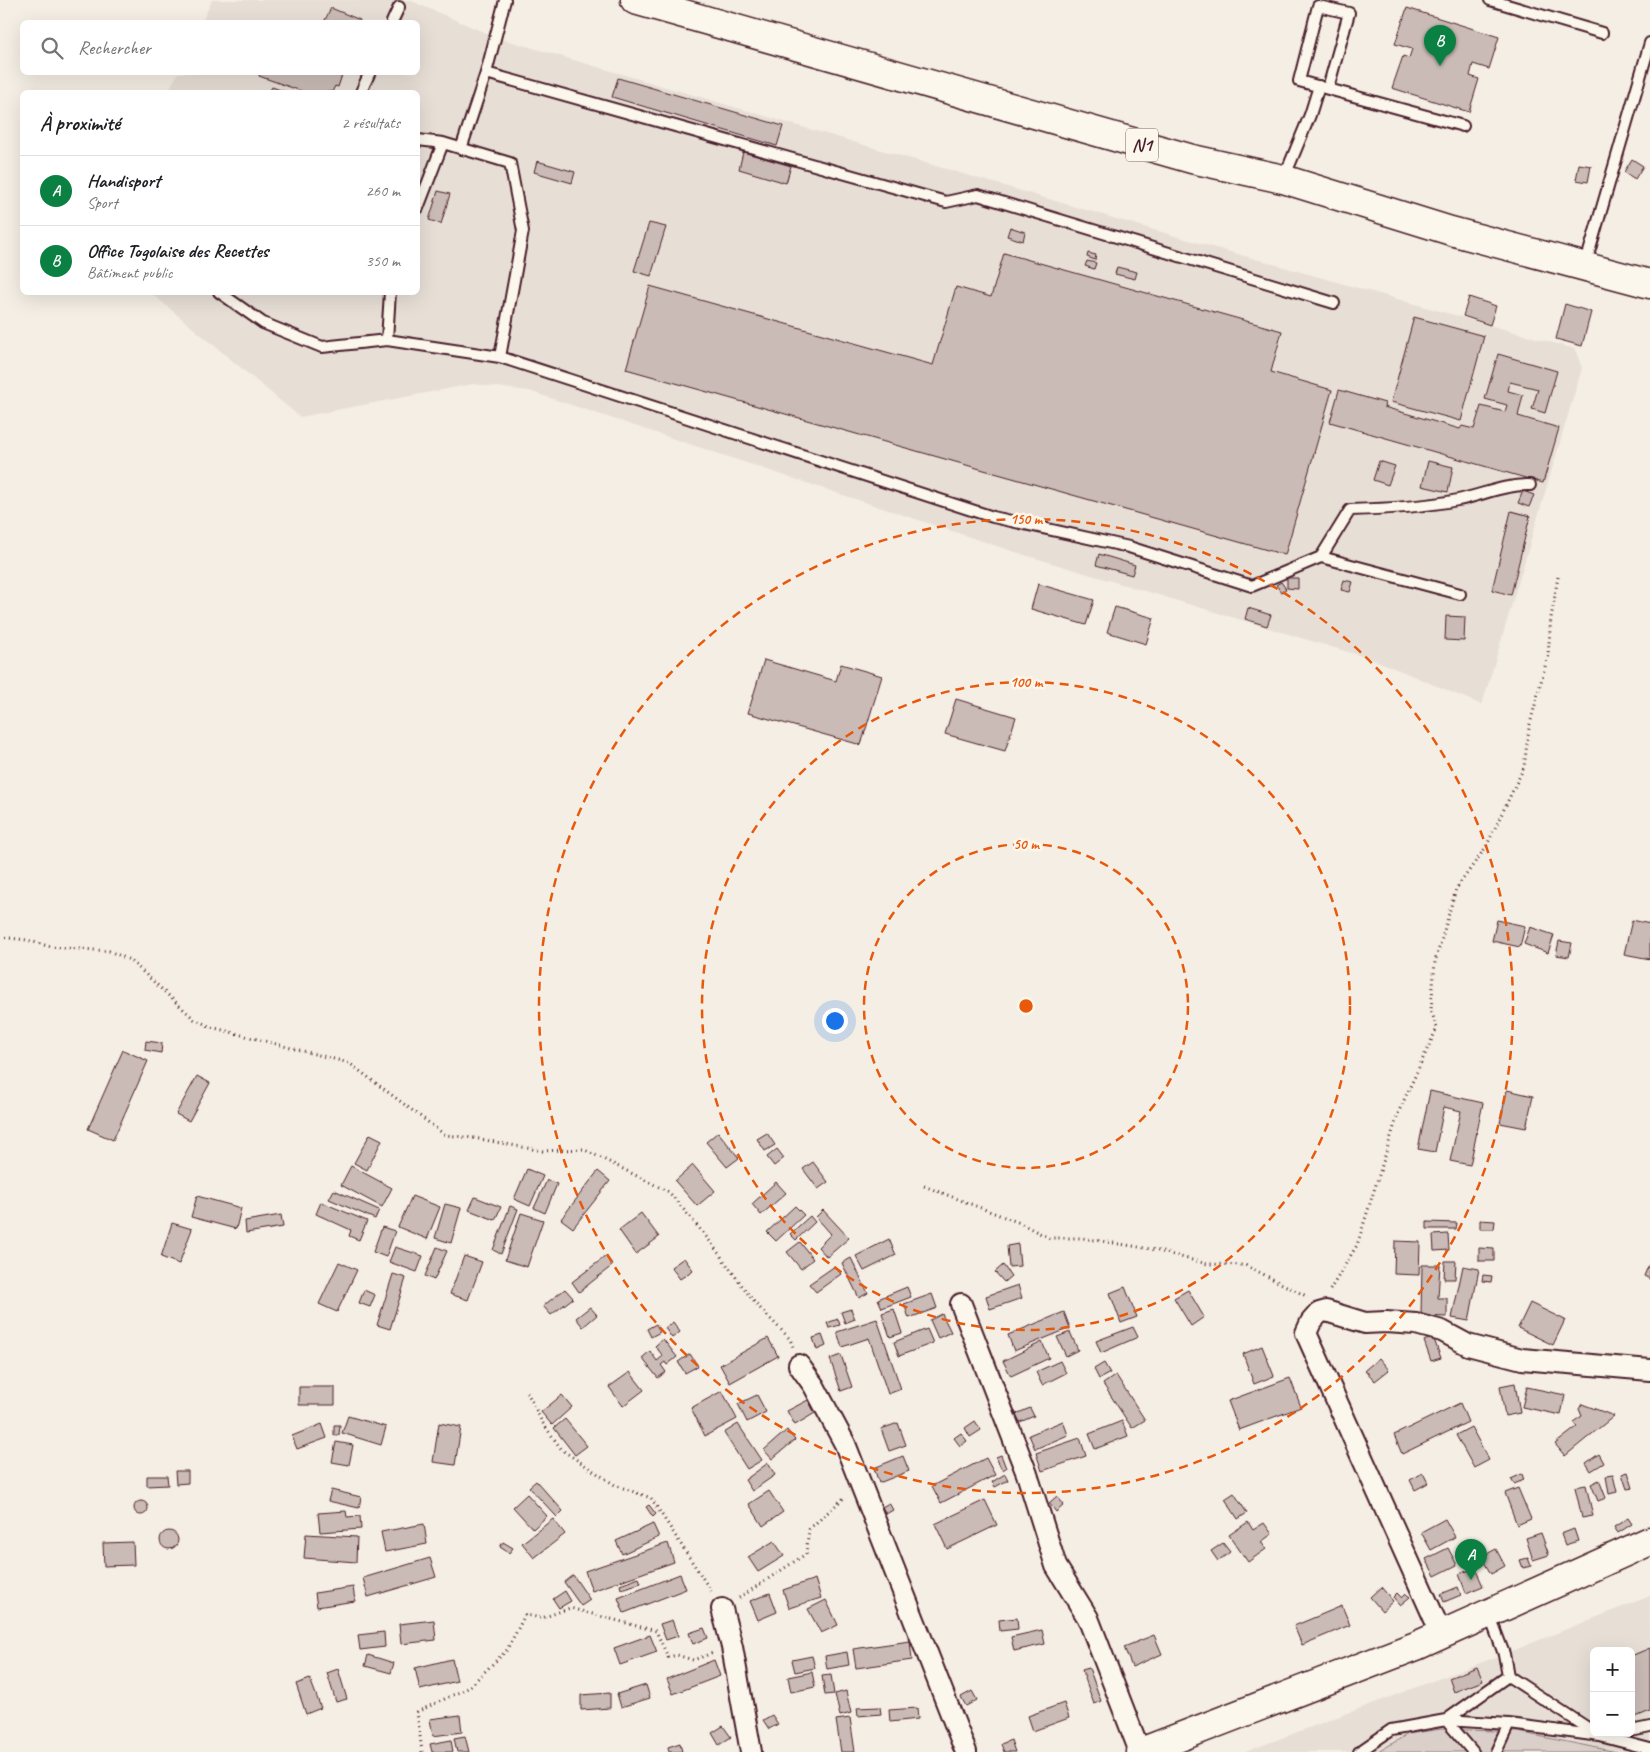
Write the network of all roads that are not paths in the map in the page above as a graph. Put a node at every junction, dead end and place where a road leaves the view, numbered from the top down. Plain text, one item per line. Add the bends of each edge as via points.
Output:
1 (505, 0) edge
2 (635, 0) edge
3 (1490, 0) edge
4 (1334, 4) edge
5 (399, 7) dead end
6 (393, 20) edge
7 (1602, 33) dead end
8 (1650, 43) edge
9 (486, 73) junction
10 (369, 75) edge
11 (1324, 87) junction
12 (363, 90) edge
13 (1463, 126) dead end
14 (420, 140) edge
15 (443, 143) junction
16 (461, 149) junction
17 (1283, 179) junction
18 (420, 203) edge
19 (1584, 266) junction
20 (1650, 284) edge
21 (223, 295) edge
22 (390, 295) edge
23 (1334, 303) dead end
24 (387, 340) junction
25 (500, 357) junction
26 (1530, 485) dead end
27 (1321, 557) junction
28 (1460, 594) dead end
29 (961, 1304) dead end
30 (799, 1365) road end
31 (1650, 1370) edge
32 (1650, 1541) edge
33 (722, 1609) road end
34 (1488, 1613) junction
35 (1441, 1634) junction
36 (1508, 1676) junction
37 (1446, 1720) junction
38 (1509, 1724) junction
39 (1650, 1727) edge
40 (1590, 1729) edge
41 (1635, 1730) edge
42 (1590, 1733) edge
43 (1608, 1737) edge
44 (1650, 1749) edge
45 (751, 1752) edge
46 (966, 1752) edge
47 (1140, 1752) edge
48 (1359, 1752) edge
49 (1473, 1752) edge
50 (1496, 1752) edge

1 - 9 lane
2 - 17 main road, N1 via 1192,159
3 - 7 lane
4 - 11 lane via 1349,13
4 - 11 lane via 1318,6 1299,81
5 - 6 lane
8 - 19 lane
9 - 16 lane
9 - 23 lane via 946,202 978,196
10 - 12 lane
11 - 13 lane
11 - 17 lane
14 - 15 lane
15 - 16 lane
15 - 18 lane
16 - 25 lane via 510,163 523,231
17 - 19 main road, N1 via 1451,231
19 - 20 main road, N1
21 - 24 lane via 263,323 322,347
22 - 24 lane
24 - 25 lane
25 - 27 lane via 993,518 1129,546 1252,586
26 - 27 lane via 1515,484 1481,496 1417,508 1350,510
27 - 28 lane
29 - 47 street via 1027,1474 1056,1566 1088,1618
30 - 46 street via 845,1444
31 - 35 street via 1522,1359 1468,1345 1442,1331 1416,1324 1365,1323 1321,1309 1310,1322 1306,1333
32 - 34 main road
33 - 45 street
34 - 35 main road
34 - 36 lane via 1504,1654
35 - 47 main road
36 - 37 lane
36 - 40 lane
37 - 38 lane
37 - 48 lane via 1391,1730
37 - 49 lane
38 - 42 lane
38 - 50 lane
39 - 41 lane
43 - 44 lane

